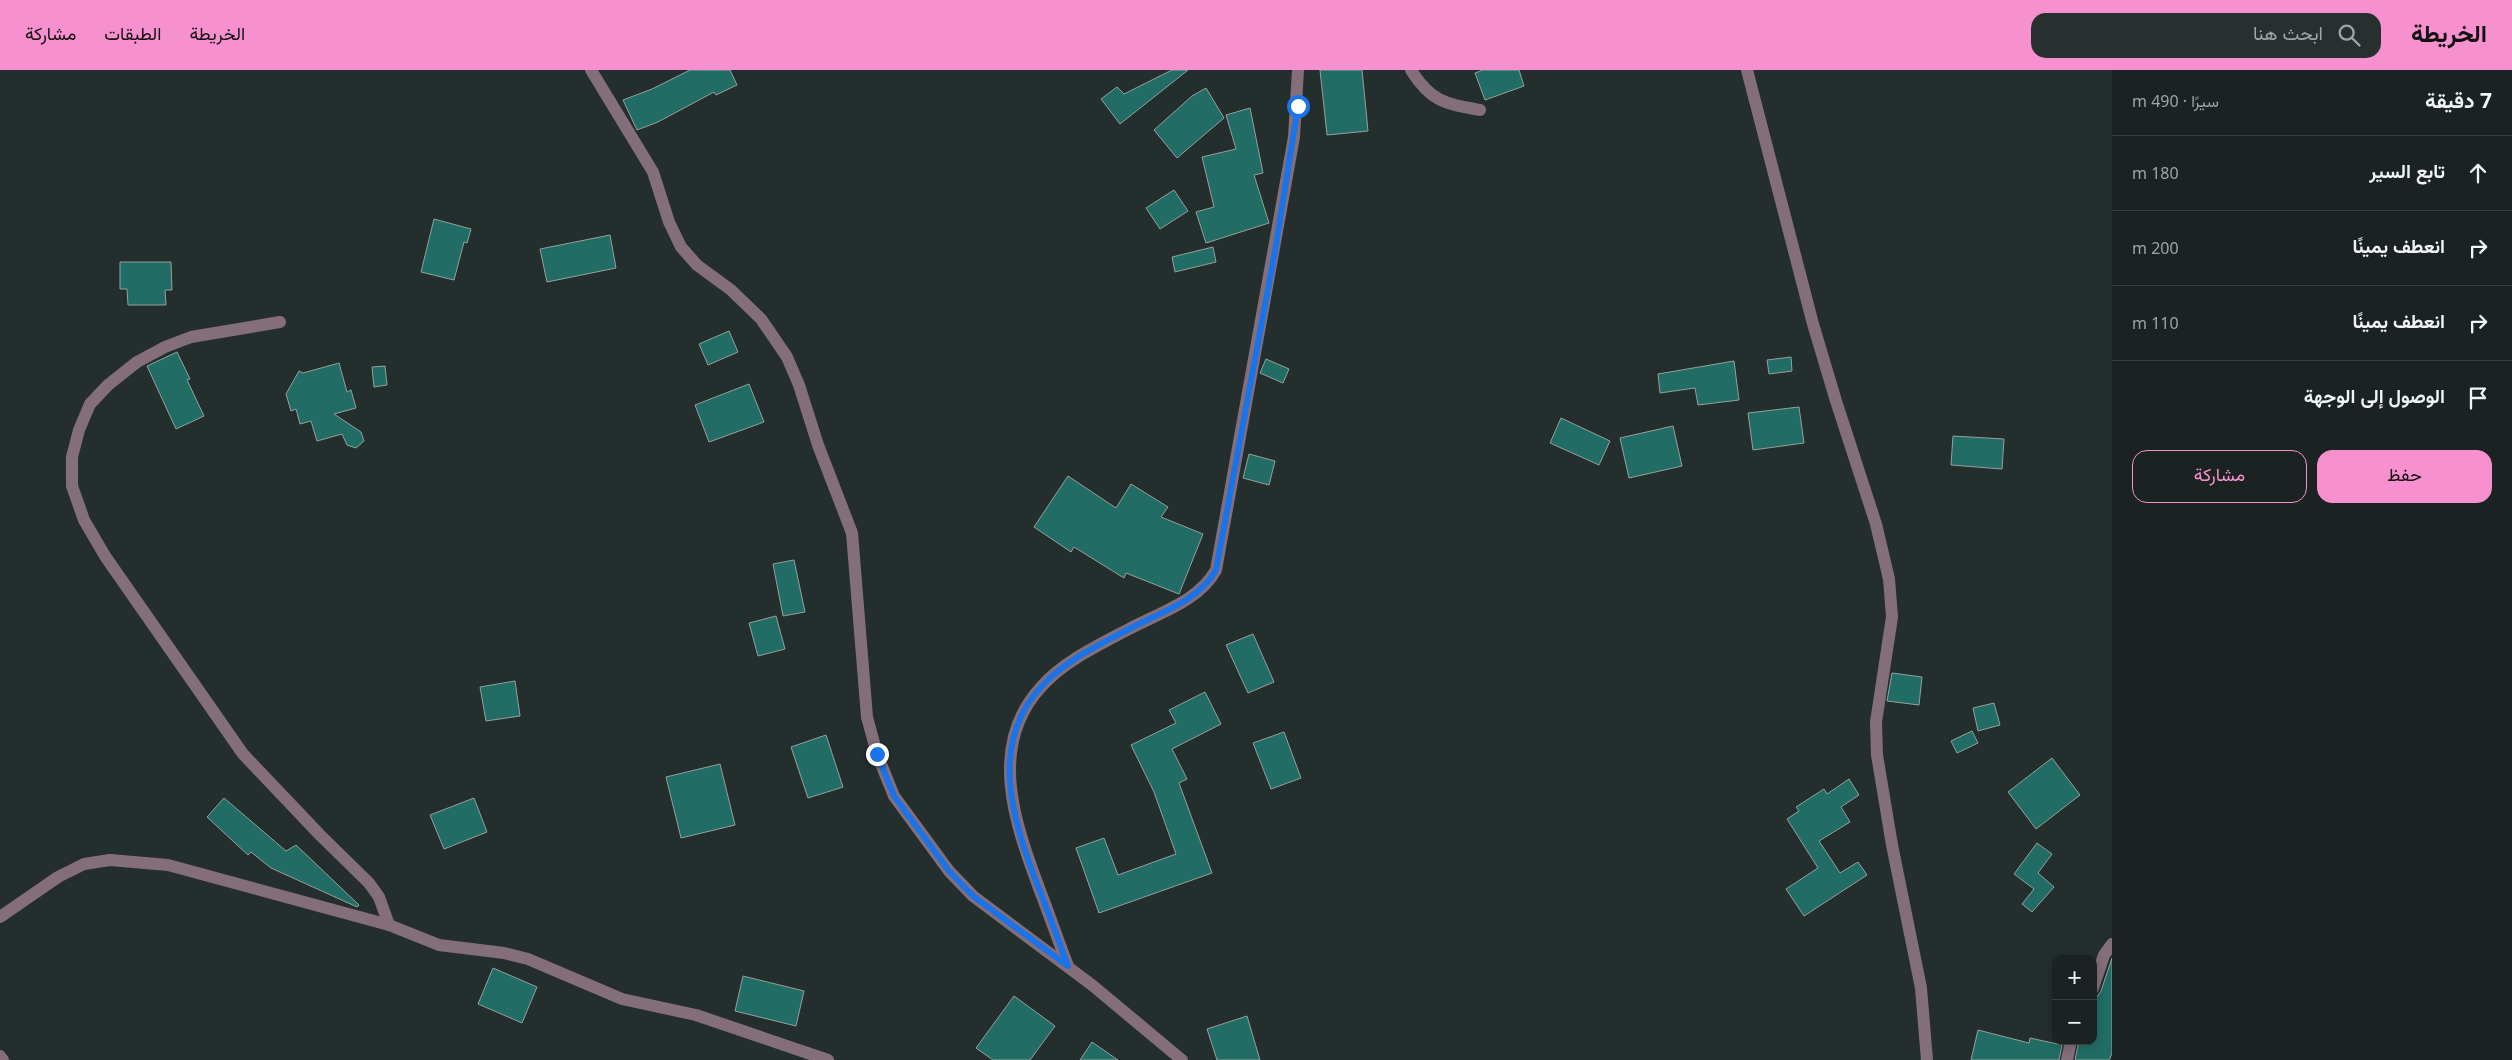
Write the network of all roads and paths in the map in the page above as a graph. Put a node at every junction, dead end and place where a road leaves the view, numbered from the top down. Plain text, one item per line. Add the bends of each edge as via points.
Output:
1 (591, 70) edge
2 (1298, 70) edge
3 (1411, 70) edge
4 (1748, 70) edge
5 (1480, 110) dead end
6 (280, 322) dead end
7 (0, 917) edge
8 (389, 925) junction
9 (2112, 944) edge
10 (1068, 966) junction
11 (2097, 976) edge
12 (2070, 1045) edge
13 (0, 1056) edge
14 (3, 1060) edge
15 (828, 1060) edge
16 (1182, 1060) edge
17 (1926, 1060) edge
18 (2067, 1060) edge

1 - 10 street via 654,172 669,222 681,247 697,265 732,290 761,319 787,357 799,385 852,534 867,716 877,754 894,796 949,871 973,896
2 - 10 street via 1293,146 1216,570 1200,591 1089,650 1041,686 1026,706 1012,748 1009,771 1012,807 1022,844
3 - 5 street via 1430,93 1446,104
4 - 17 street via 1814,324 1876,524 1889,579 1892,617 1876,722 1877,755 1921,988
6 - 8 street via 191,337 137,362 90,404 78,430 72,457 72,486 84,520 105,556 243,754 364,877 379,897
7 - 8 street via 68,871 84,864 110,860 168,865
8 - 15 street via 439,945 528,959 622,999 696,1015
9 - 11 street
10 - 16 street
12 - 18 street
13 - 14 street

